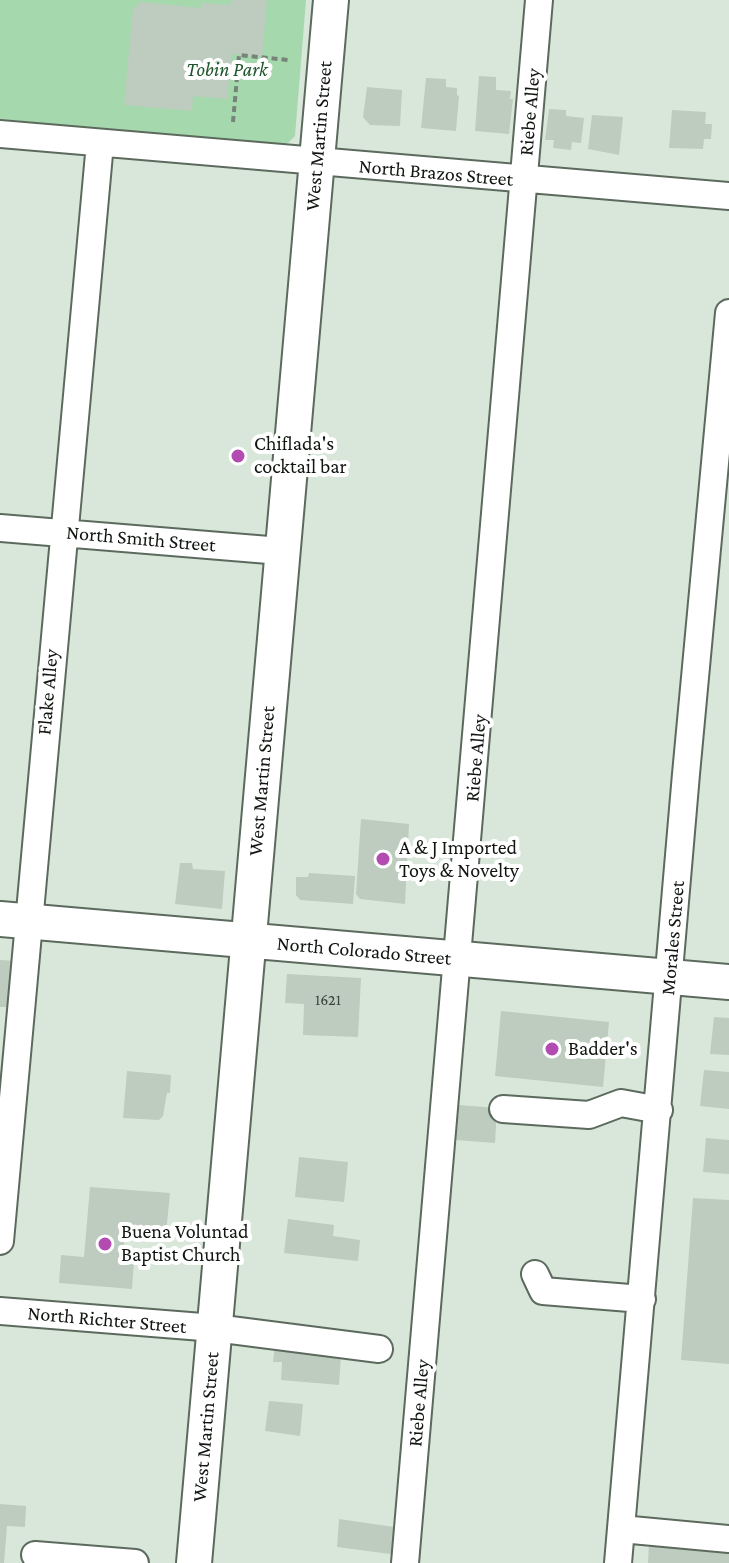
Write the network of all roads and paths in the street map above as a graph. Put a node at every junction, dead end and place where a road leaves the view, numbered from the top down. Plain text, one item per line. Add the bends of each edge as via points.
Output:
1 (331, 0) edge
2 (539, 0) edge
3 (288, 60) dead end
4 (233, 122) dead end
5 (0, 134) edge
6 (100, 143) junction
7 (317, 163) junction
8 (524, 180) junction
9 (729, 196) edge
10 (729, 313) edge
11 (0, 528) edge
12 (62, 532) junction
13 (281, 551) junction
14 (14, 920) edge
15 (249, 941) junction
16 (459, 959) junction
17 (670, 977) junction
18 (729, 982) edge
19 (503, 1109) dead end
20 (659, 1110) junction
21 (0, 1241) edge
22 (535, 1274) dead end
23 (642, 1299) junction
24 (0, 1311) edge
25 (215, 1328) junction
26 (379, 1349) dead end
27 (621, 1529) junction
28 (729, 1539) edge
29 (35, 1555) dead end
30 (135, 1563) edge
31 (194, 1563) edge
32 (405, 1563) edge
33 (618, 1563) edge

1 - 7 main road, West Martin Street
2 - 8 street, Riebe Alley
3 - 4 path via 239,55
5 - 6 street, North Brazos Street
6 - 7 street, North Brazos Street
6 - 12 street, Flake Alley
7 - 8 street, North Brazos Street
7 - 13 main road, West Martin Street
8 - 9 street, North Brazos Street
8 - 16 street, Riebe Alley
10 - 17 street, Morales Street
11 - 12 street, North Smith Street
12 - 13 street, North Smith Street
12 - 14 street, Flake Alley
13 - 15 main road, West Martin Street
14 - 15 main road, North Colorado Street
14 - 21 street, Flake Alley
15 - 16 main road, North Colorado Street
15 - 25 main road, West Martin Street
16 - 17 main road, North Colorado Street
16 - 32 street, Riebe Alley
17 - 18 main road, North Colorado Street
17 - 20 street, Morales Street
19 - 20 street via 589,1115 621,1103
20 - 23 street, Morales Street
22 - 23 street via 543,1291
23 - 27 street, Morales Street
24 - 25 street, North Richter Street
25 - 26 street, North Richter Street
25 - 31 main road, West Martin Street
27 - 28 street
27 - 33 street, Morales Street
29 - 30 street

